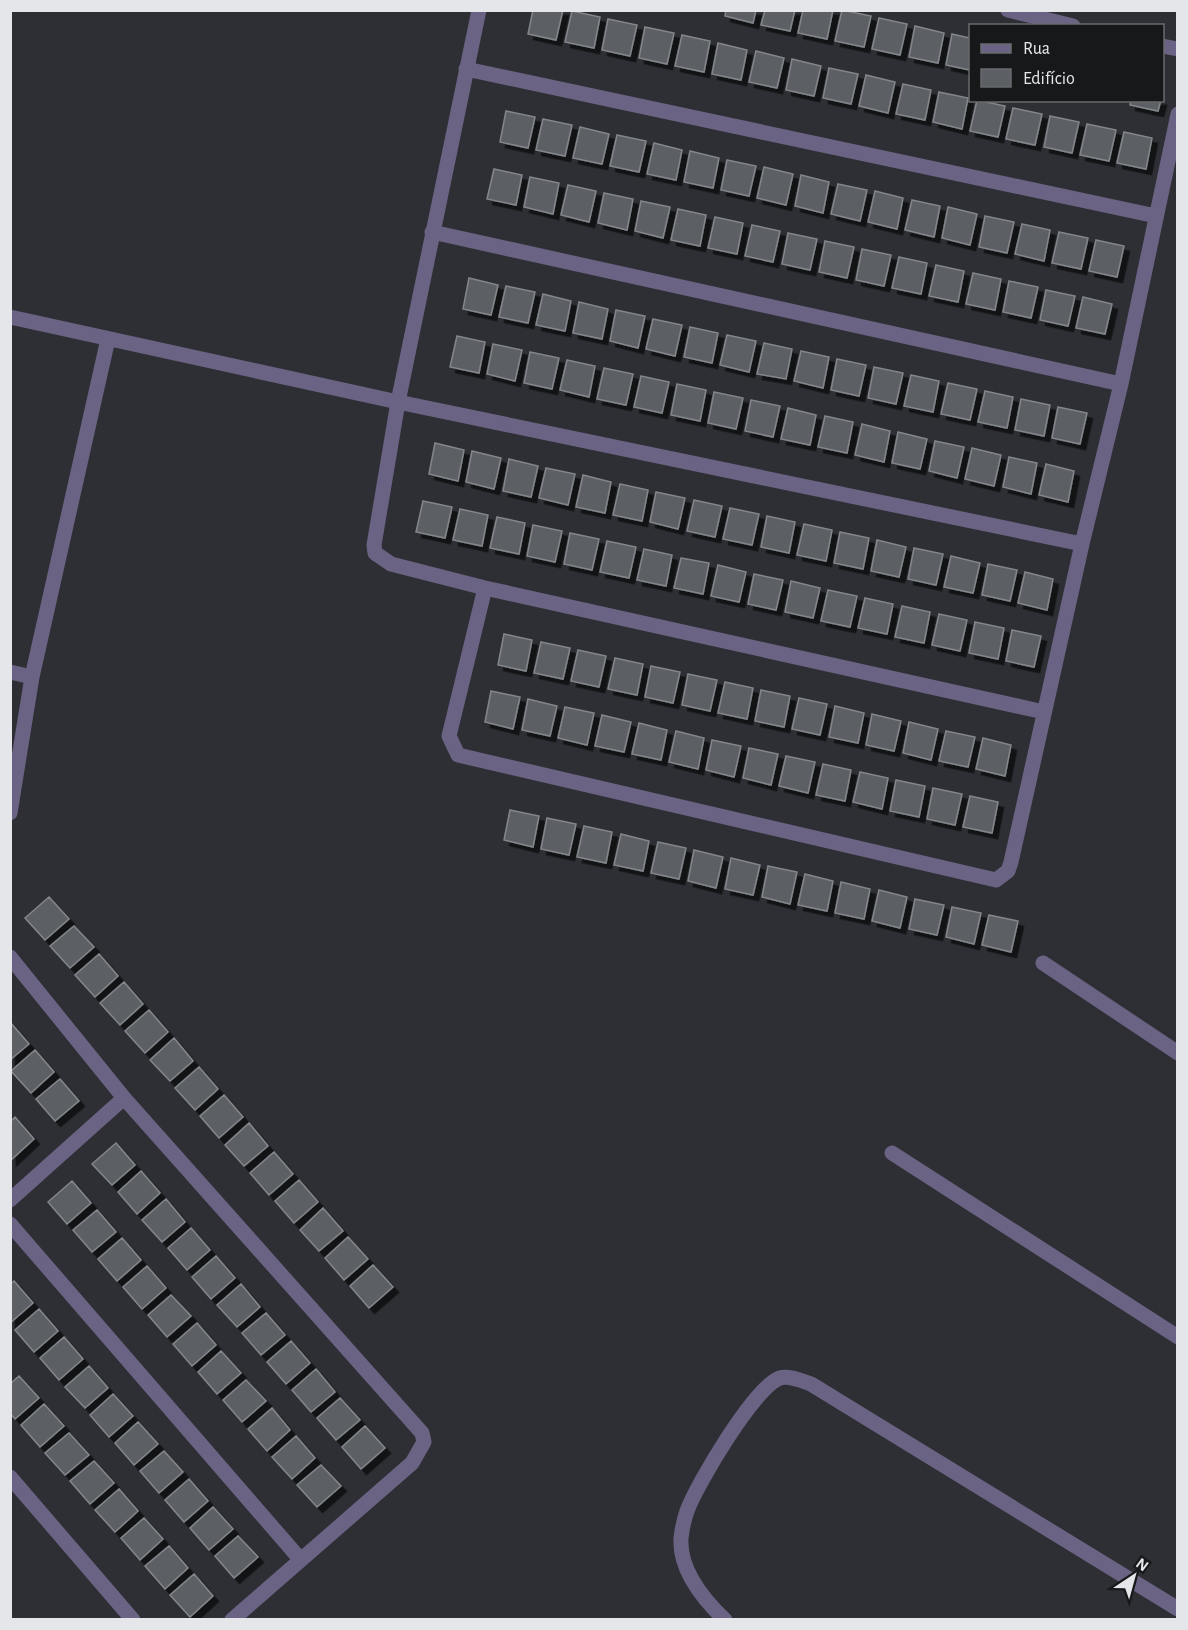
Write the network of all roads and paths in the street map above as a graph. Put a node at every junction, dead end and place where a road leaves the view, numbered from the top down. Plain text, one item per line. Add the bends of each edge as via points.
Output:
1 (479, 10) edge
2 (1008, 10) edge
3 (1066, 24) edge
4 (466, 69) junction
5 (1178, 114) edge
6 (1156, 216) junction
7 (432, 232) junction
8 (10, 317) edge
9 (108, 339) junction
10 (1121, 384) junction
11 (398, 402) junction
12 (1082, 544) junction
13 (485, 588) junction
14 (10, 672) edge
15 (32, 677) junction
16 (1044, 712) junction
17 (10, 813) edge
18 (10, 957) edge
19 (1043, 963) dead end
20 (1178, 1053) edge
21 (124, 1098) junction
22 (892, 1153) dead end
23 (10, 1200) edge
24 (10, 1224) edge
25 (1178, 1337) edge
26 (10, 1477) edge
27 (300, 1559) junction
28 (1178, 1609) edge
29 (133, 1620) edge
30 (232, 1620) edge
31 (725, 1620) edge

1 - 4 street
2 - 3 street
4 - 6 street
4 - 7 street
5 - 6 street
6 - 10 street
7 - 10 street
7 - 11 street
8 - 9 street
9 - 11 street
9 - 15 street
10 - 12 street
11 - 12 street
11 - 13 street via 375,553 391,564
12 - 16 street
13 - 16 street
13 - 16 street via 449,736 458,755 996,880 1008,871 1011,862
14 - 15 street
15 - 17 street
18 - 21 street
19 - 20 street
21 - 23 street
21 - 27 street via 422,1433 424,1442 412,1463
22 - 25 street
24 - 27 street
26 - 29 street
27 - 30 street
28 - 31 street via 811,1383 782,1377 756,1396 686,1512 681,1539 684,1563 704,1600

